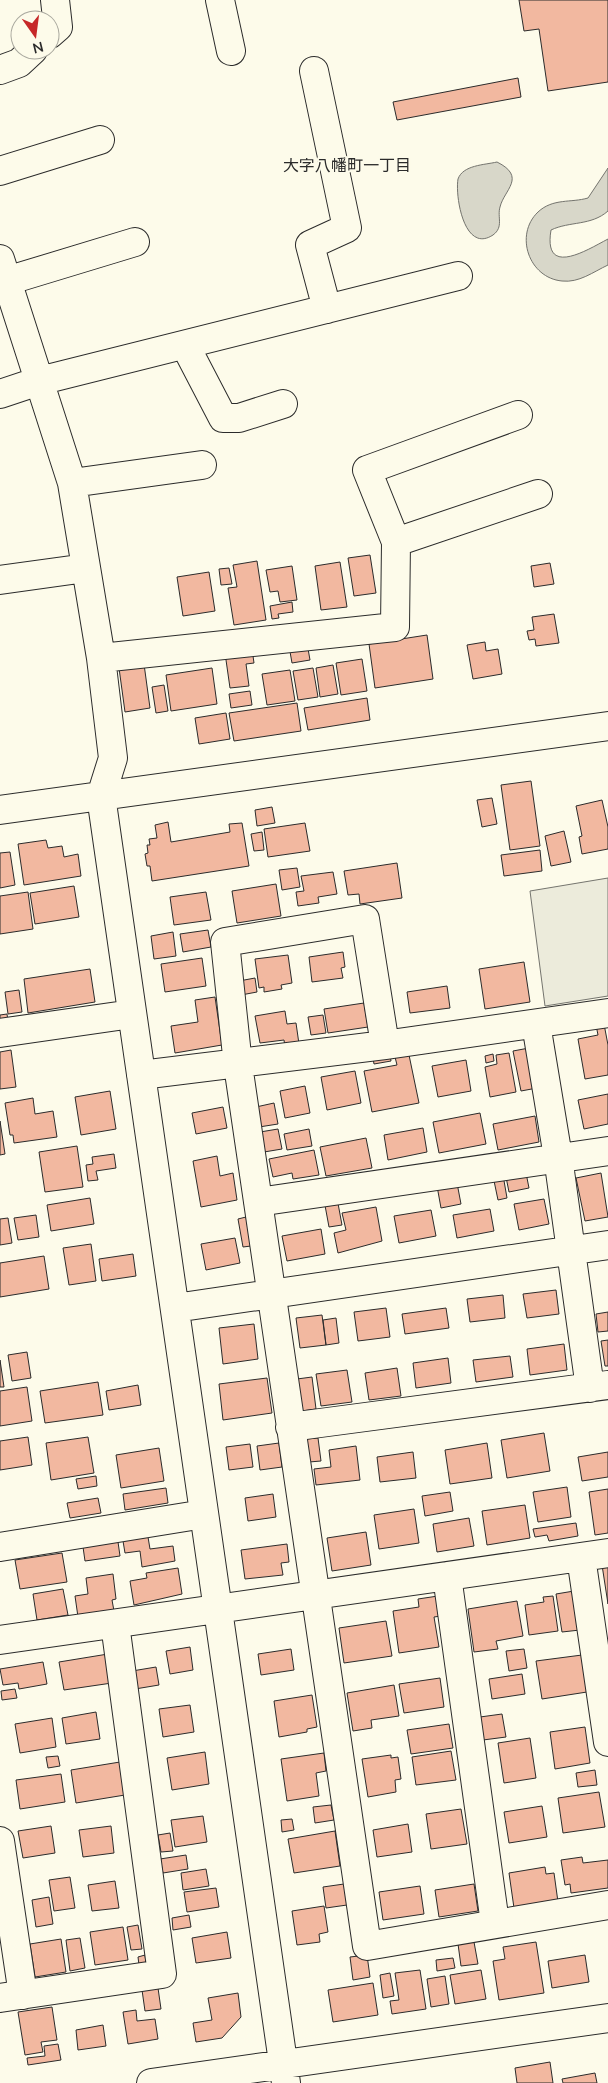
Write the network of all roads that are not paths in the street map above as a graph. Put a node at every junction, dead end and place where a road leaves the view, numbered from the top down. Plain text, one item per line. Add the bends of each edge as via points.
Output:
1 (220, 0) edge
2 (231, 51) dead end
3 (22, 60) edge
4 (0, 70) edge
5 (314, 70) dead end
6 (100, 140) dead end
7 (0, 171) edge
8 (135, 242) dead end
9 (2, 274) edge
10 (458, 276) dead end
11 (327, 309) junction
12 (185, 345) junction
13 (39, 381) junction
14 (0, 394) edge
15 (283, 404) dead end
16 (518, 415) dead end
17 (202, 465) dead end
18 (72, 483) junction
19 (538, 494) dead end
20 (396, 542) junction
21 (86, 568) junction
22 (0, 580) edge
23 (101, 658) junction
24 (608, 726) edge
25 (101, 796) junction
26 (0, 810) edge
27 (608, 1013) edge
28 (132, 1014) junction
29 (536, 1024) junction
30 (0, 1033) edge
31 (385, 1046) junction
32 (238, 1064) junction
33 (141, 1075) junction
34 (608, 1151) edge
35 (558, 1157) junction
36 (258, 1202) junction
37 (608, 1245) edge
38 (571, 1250) junction
39 (271, 1295) junction
40 (174, 1308) junction
41 (599, 1386) edge
42 (290, 1427) junction
43 (204, 1514) junction
44 (0, 1547) edge
45 (608, 1553) edge
46 (581, 1556) junction
47 (447, 1576) junction
48 (315, 1595) junction
49 (218, 1609) junction
50 (115, 1624) junction
51 (0, 1640) edge
52 (608, 1742) edge
53 (0, 1841) edge
54 (608, 1905) edge
55 (495, 1923) junction
56 (11, 1996) edge
57 (608, 2018) edge
58 (284, 2074) edge
59 (151, 2083) edge

1 - 2 street
3 - 4 street
5 - 11 street via 347,228 310,245
6 - 7 street
8 - 9 street
9 - 13 street
10 - 11 street
11 - 12 street
12 - 13 street
12 - 15 street via 222,418 239,418
13 - 14 street
13 - 18 street
16 - 20 street via 368,470
17 - 18 street
18 - 21 street
19 - 20 street
20 - 23 street via 395,627
21 - 22 street
21 - 23 street
23 - 25 street via 113,758
24 - 25 street
25 - 26 street
25 - 28 street
27 - 29 street
28 - 30 street
28 - 33 street
29 - 31 street
29 - 35 street
31 - 32 street
31 - 32 street via 365,919 225,942
32 - 33 street
32 - 36 street
33 - 40 street
34 - 35 street
35 - 36 street
35 - 38 street
36 - 39 street
37 - 38 street
38 - 39 street
38 - 41 street
39 - 40 street
39 - 42 street
40 - 43 street
41 - 42 street
42 - 48 street
43 - 44 street
43 - 49 street
45 - 46 street
46 - 47 street
46 - 52 street
47 - 48 street
47 - 55 street
48 - 49 street
48 - 55 street via 367,1946
49 - 50 street
49 - 58 street
50 - 51 street
50 - 56 street via 162,1974
53 - 56 street
54 - 55 street
57 - 58 street
58 - 59 street

